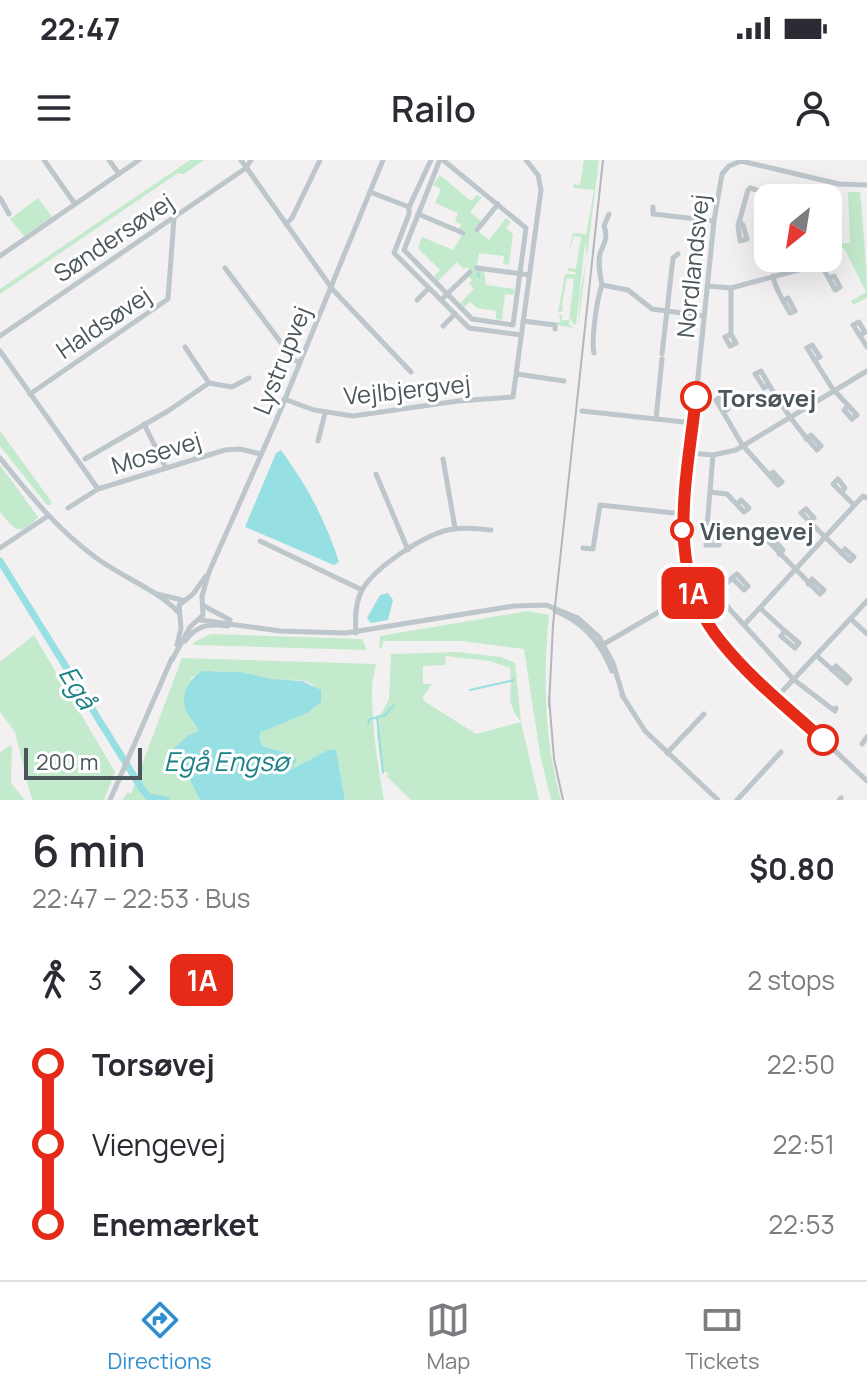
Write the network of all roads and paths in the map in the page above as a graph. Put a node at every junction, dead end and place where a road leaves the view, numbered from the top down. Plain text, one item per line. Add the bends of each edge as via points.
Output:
1 (44, 160) edge
2 (109, 160) edge
3 (139, 160) edge
4 (241, 160) edge
5 (251, 160) edge
6 (320, 160) edge
7 (383, 160) edge
8 (431, 160) edge
9 (441, 161) edge
10 (530, 161) edge
11 (728, 163) edge
12 (246, 168) junction
13 (119, 174) junction
14 (830, 182) joint
15 (421, 183) junction
16 (867, 185) edge
17 (430, 187) junction
18 (754, 189) edge
19 (370, 192) junction
20 (0, 198) edge
21 (75, 204) junction
22 (498, 204) junction
23 (409, 207) junction
24 (653, 207) dead end
25 (9, 214) dead end
26 (418, 214) junction
27 (609, 214) dead end
28 (174, 217) junction
29 (714, 221) junction
30 (739, 221) dead end
31 (286, 224) junction
32 (477, 230) dead end
33 (402, 231) junction
34 (463, 233) dead end
35 (410, 234) junction
36 (678, 254) dead end
37 (0, 256) edge
38 (225, 268) dead end
39 (477, 268) dead end
40 (470, 272) dead end
41 (520, 274) junction
42 (530, 275) junction
43 (773, 276) junction
44 (829, 278) dead end
45 (602, 285) junction
46 (331, 286) junction
47 (707, 286) junction
48 (429, 288) junction
49 (731, 288) junction
50 (447, 294) junction
51 (417, 300) dead end
52 (441, 300) junction
53 (783, 301) dead end
54 (667, 311) junction
55 (455, 314) junction
56 (704, 316) junction
57 (523, 321) junction
58 (493, 322) junction
59 (443, 326) dead end
60 (555, 329) dead end
61 (491, 331) junction
62 (731, 334) dead end
63 (521, 335) junction
64 (860, 335) dead end
65 (0, 336) edge
66 (185, 347) dead end
67 (867, 347) edge
68 (0, 351) edge
69 (594, 353) dead end
70 (814, 360) dead end
71 (299, 362) junction
72 (867, 371) edge
73 (411, 372) dead end
74 (517, 374) junction
75 (249, 378) dead end
76 (564, 381) dead end
77 (209, 383) junction
78 (769, 385) dead end
79 (835, 391) junction
80 (30, 394) junction
81 (284, 399) junction
82 (848, 406) dead end
83 (582, 411) dead end
84 (723, 412) dead end
85 (325, 413) junction
86 (789, 418) junction
87 (656, 419) junction
88 (693, 423) junction
89 (144, 424) junction
90 (806, 439) dead end
91 (318, 441) dead end
92 (743, 446) junction
93 (690, 453) junction
94 (261, 454) junction
95 (713, 455) junction
96 (0, 458) edge
97 (85, 459) dead end
98 (443, 459) dead end
99 (166, 468) junction
100 (376, 474) dead end
101 (769, 475) dead end
102 (98, 489) junction
103 (710, 492) junction
104 (841, 492) dead end
105 (867, 498) edge
106 (737, 504) dead end
107 (854, 505) junction
108 (68, 508) dead end
109 (683, 514) junction
110 (48, 516) junction
111 (810, 522) dead end
112 (455, 528) junction
113 (491, 530) dead end
114 (825, 538) junction
115 (706, 539) dead end
116 (260, 541) dead end
117 (0, 548) edge
118 (583, 548) dead end
119 (408, 550) junction
120 (841, 553) dead end
121 (779, 554) dead end
122 (794, 570) junction
123 (209, 572) junction
124 (732, 578) dead end
125 (808, 584) dead end
126 (362, 590) junction
127 (148, 591) junction
128 (693, 592) junction
129 (186, 598) junction
130 (867, 601) edge
131 (203, 605) junction
132 (760, 608) junction
133 (179, 615) junction
134 (851, 619) junction
135 (197, 622) junction
136 (744, 625) junction
137 (246, 626) junction
138 (271, 630) junction
139 (785, 631) dead end
140 (356, 633) junction
141 (867, 634) edge
142 (602, 645) junction
143 (817, 656) junction
144 (173, 658) junction
145 (832, 670) dead end
146 (793, 679) junction
147 (777, 697) junction
148 (836, 708) dead end
149 (704, 714) dead end
150 (867, 737) edge
151 (862, 744) dead end
152 (781, 752) dead end
153 (667, 753) junction
154 (867, 781) edge
155 (110, 800) edge
156 (718, 800) edge
157 (737, 800) edge

1 - 21 street
2 - 13 street
3 - 13 street
4 - 12 street
5 - 12 street
6 - 31 street
7 - 19 street, Lystrupvej
8 - 15 street
9 - 17 street
9 - 22 street
10 - 42 street via 541,192
11 - 14 street, Nordlandsvej via 747,161
11 - 29 street, Nordlandsvej via 720,179
12 - 28 street, Søndersøvej
12 - 31 street
13 - 21 street
14 - 16 street, Nordlandsvej
15 - 17 street
15 - 23 street
17 - 26 street
18 - 30 street via 750,188
19 - 23 street
19 - 46 street, Lystrupvej
20 - 25 street
21 - 37 street
22 - 32 street
22 - 41 street via 526,228
23 - 33 street
24 - 29 street via 653,214
26 - 34 street
26 - 35 street
27 - 45 street via 600,253
28 - 65 street, Søndersøvej
28 - 80 street, Haldsøvej via 168,299
29 - 47 street, Nordlandsvej
31 - 46 street
33 - 35 street
33 - 48 street via 394,253
35 - 50 street via 404,250
36 - 54 street via 673,258
38 - 71 street
39 - 41 street
40 - 50 street
41 - 42 street
41 - 58 street via 513,325
42 - 57 street
43 - 44 street via 821,264
43 - 49 street
43 - 53 street
45 - 54 street via 628,290 648,308
45 - 69 street
46 - 71 street, Lystrupvej
46 - 73 street
47 - 49 street
47 - 56 street, Nordlandsvej
48 - 51 street
48 - 52 street
49 - 62 street
50 - 52 street
50 - 58 street via 472,319
52 - 55 street
54 - 56 street
54 - 87 street
55 - 59 street
55 - 61 street via 470,328
56 - 88 street, Nordlandsvej
57 - 60 street
57 - 63 street
58 - 61 street
61 - 63 street
63 - 74 street
64 - 67 street
66 - 77 street
68 - 80 street
70 - 79 street
71 - 81 street, Lystrupvej
72 - 79 street
74 - 76 street
74 - 85 street, Vejlbjergvej via 511,398 366,416
75 - 77 street via 232,387
77 - 89 street
78 - 86 street
79 - 82 street
79 - 86 street
80 - 102 street
81 - 85 street, Vejlbjergvej
81 - 94 street, Lystrupvej
83 - 87 street
84 - 92 street
85 - 91 street
86 - 90 street
86 - 92 street
87 - 88 street
88 - 93 street, Nordlandsvej
89 - 97 street
89 - 99 street
92 - 95 street
92 - 101 street
93 - 95 street
93 - 109 street, Nordlandsvej
94 - 99 street, Mosevej via 234,449
94 - 123 street, Lystrupvej
95 - 103 street
96 - 110 street
98 - 112 street
99 - 102 street, Mosevej
100 - 119 street
102 - 108 street, Mosevej
103 - 106 street via 727,494
103 - 115 street
104 - 107 street
105 - 107 street
107 - 114 street
109 - 118 street via 600,505 593,549
109 - 128 street, Nordlandsvej via 685,563
110 - 117 street
110 - 127 street via 94,557
111 - 114 street
112 - 113 street
112 - 119 street
114 - 120 street
114 - 122 street
116 - 126 street
119 - 126 street
121 - 122 street
122 - 125 street
122 - 132 street
123 - 129 street, Lystrupvej
123 - 131 street, Lystrupvej
124 - 136 street via 715,593
126 - 140 street
127 - 129 street via 174,600
127 - 133 street
128 - 142 street
128 - 147 street, Nordlandsvej via 721,643
129 - 131 street
129 - 133 street
130 - 134 street
131 - 135 street
131 - 137 street
132 - 136 street
132 - 139 street
133 - 135 street via 187,623
133 - 144 street via 181,631
134 - 141 street
134 - 143 street
135 - 137 street
135 - 144 street
136 - 146 street
137 - 138 street
138 - 140 street
138 - 144 street via 207,625 191,633
140 - 142 street via 526,605 568,617
142 - 153 street via 637,721
143 - 145 street
143 - 146 street
144 - 155 street
146 - 147 street
146 - 148 street
147 - 154 street, Nordlandsvej
149 - 153 street
150 - 151 street
152 - 157 street
153 - 156 street

